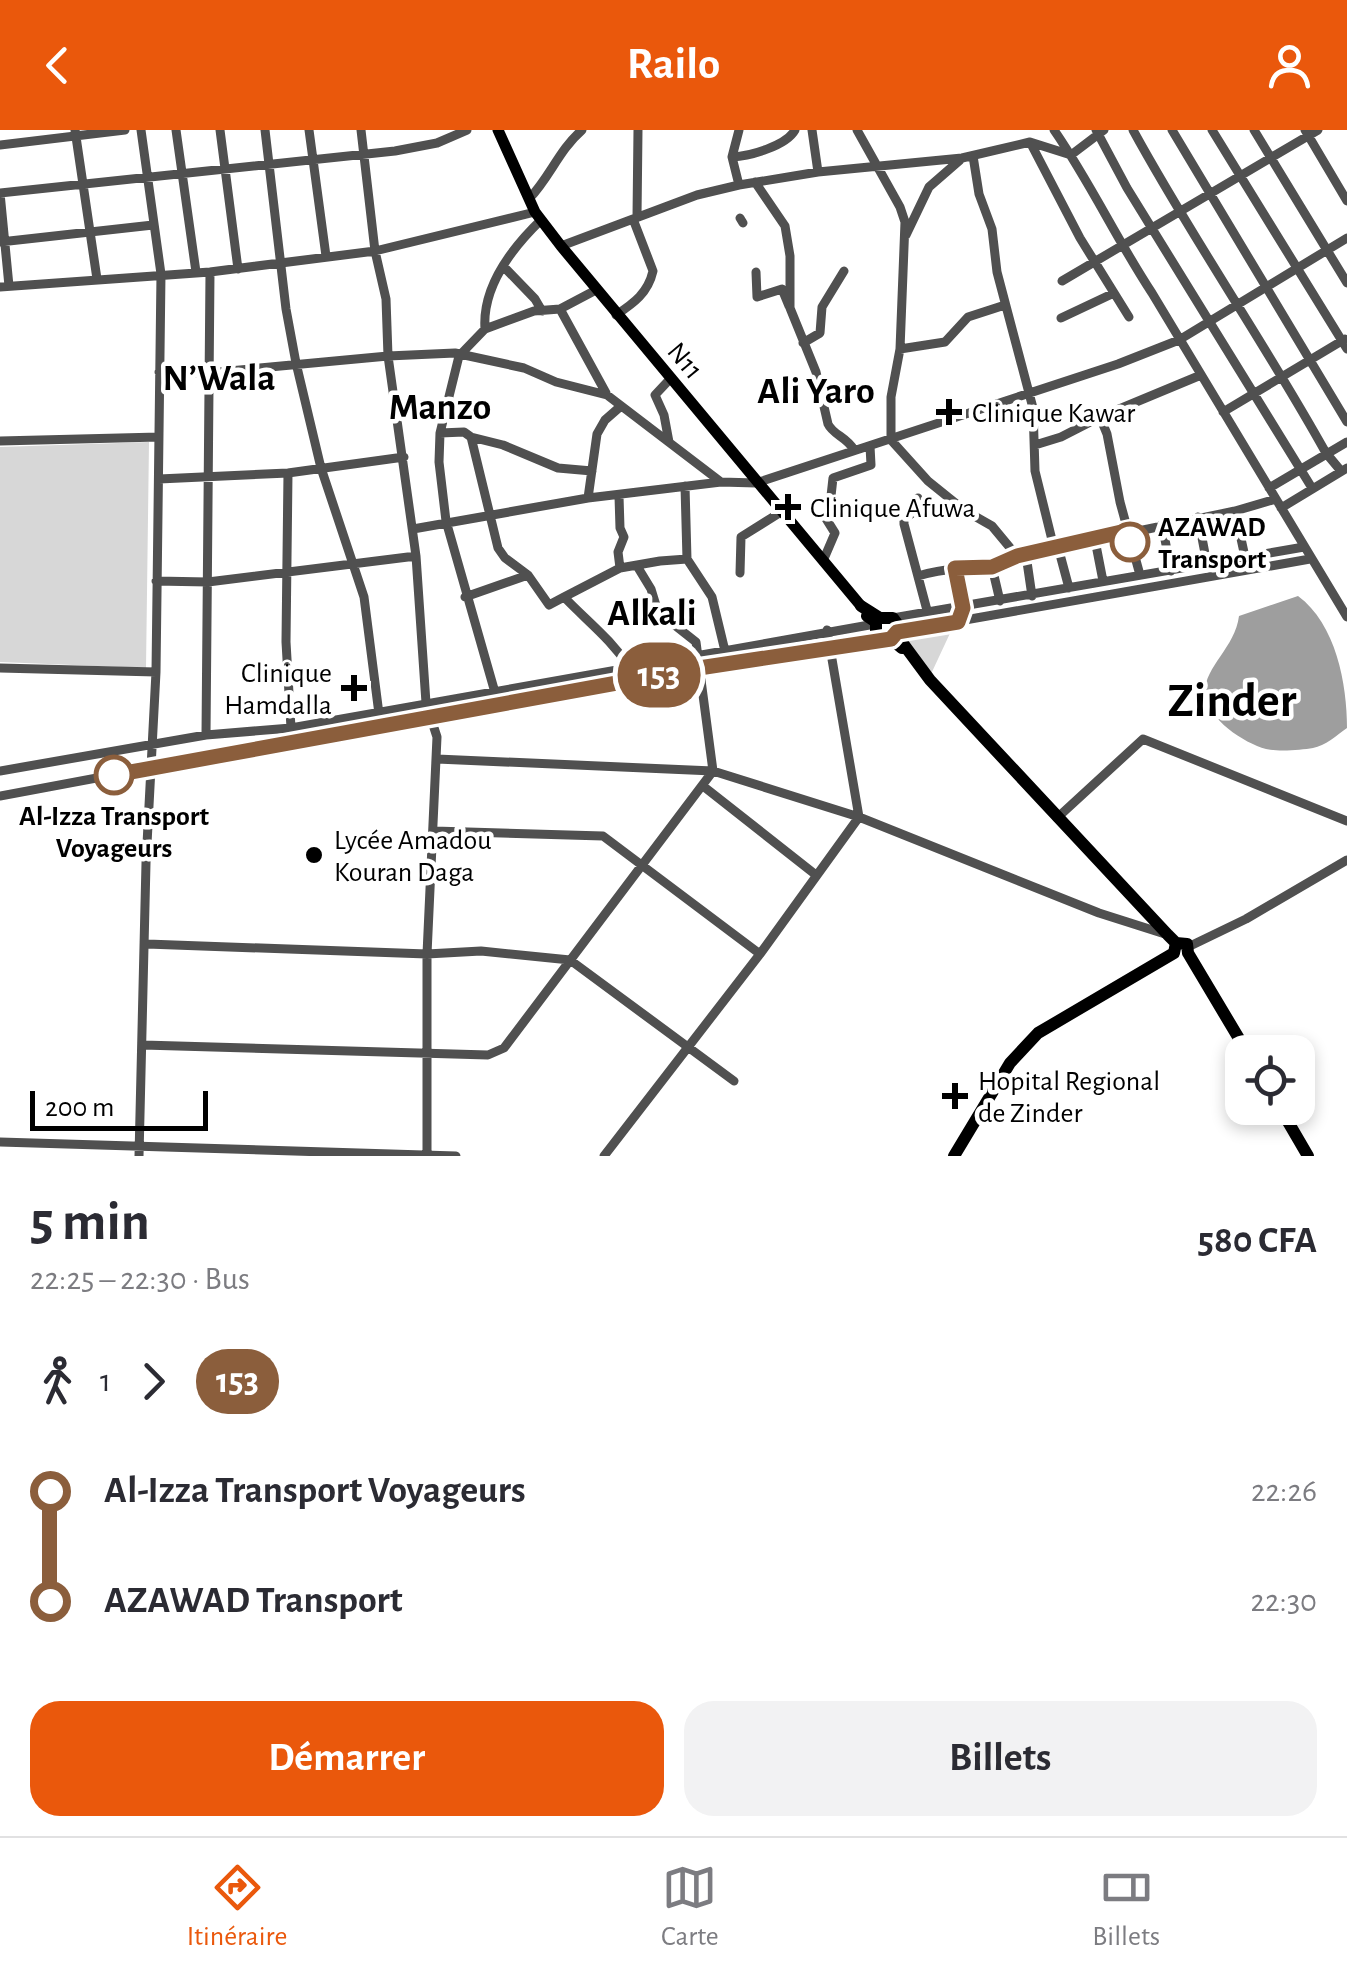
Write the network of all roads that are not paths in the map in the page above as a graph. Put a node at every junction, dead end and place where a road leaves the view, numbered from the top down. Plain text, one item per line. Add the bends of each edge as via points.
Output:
1 (125, 130) edge
2 (141, 130) edge
3 (176, 130) edge
4 (220, 130) edge
5 (265, 130) edge
6 (309, 130) edge
7 (361, 130) edge
8 (467, 130) edge
9 (498, 130) edge
10 (582, 130) edge
11 (638, 130) edge
12 (740, 130) edge
13 (795, 130) edge
14 (812, 130) edge
15 (857, 130) edge
16 (1015, 130) edge
17 (1054, 130) edge
18 (1133, 130) edge
19 (1172, 130) edge
20 (1212, 130) edge
21 (1254, 130) edge
22 (1318, 130) edge
23 (1099, 131) edge
24 (75, 133) edge
25 (1306, 133) edge
26 (1026, 142) junction
27 (0, 145) edge
28 (364, 154) junction
29 (1071, 155) junction
30 (732, 157) junction
31 (968, 157) junction
32 (1272, 158) junction
33 (312, 161) junction
34 (874, 165) junction
35 (269, 166) junction
36 (225, 172) junction
37 (818, 172) junction
38 (182, 176) junction
39 (1238, 176) junction
40 (147, 179) junction
41 (755, 182) junction
42 (82, 183) junction
43 (739, 185) junction
44 (0, 193) edge
45 (1210, 194) junction
46 (529, 199) junction
47 (1347, 201) edge
48 (1179, 211) junction
49 (538, 216) junction
50 (635, 218) junction
51 (153, 225) junction
52 (1152, 228) junction
53 (90, 232) junction
54 (905, 238) junction
55 (1347, 238) edge
56 (2, 242) edge
57 (560, 246) junction
58 (1122, 248) junction
59 (375, 250) junction
60 (1327, 252) junction
61 (326, 256) junction
62 (1094, 261) junction
63 (282, 262) junction
64 (238, 268) junction
65 (505, 268) junction
66 (844, 271) dead end
67 (1298, 271) junction
68 (196, 272) junction
69 (210, 272) junction
70 (756, 272) dead end
71 (161, 274) junction
72 (97, 279) junction
73 (1062, 281) dead end
74 (1347, 283) edge
75 (5, 286) edge
76 (1268, 288) junction
77 (596, 290) junction
78 (1114, 293) junction
79 (1006, 305) junction
80 (1239, 305) junction
81 (790, 308) junction
82 (560, 309) junction
83 (542, 310) junction
84 (616, 314) junction
85 (1130, 316) dead end
86 (1061, 318) dead end
87 (1212, 322) junction
88 (485, 329) junction
89 (1179, 340) junction
90 (803, 343) junction
91 (1345, 343) edge
92 (900, 349) junction
93 (388, 356) junction
94 (459, 356) junction
95 (1311, 360) junction
96 (296, 363) junction
97 (159, 372) junction
98 (207, 372) junction
99 (1202, 375) junction
100 (1282, 377) junction
101 (670, 379) junction
102 (1029, 392) junction
103 (1254, 393) junction
104 (608, 395) junction
105 (621, 406) junction
106 (1224, 412) junction
107 (1100, 416) junction
108 (1347, 422) edge
109 (440, 433) junction
110 (159, 437) junction
111 (471, 437) junction
112 (891, 440) junction
113 (0, 441) edge
114 (670, 442) junction
115 (1347, 442) edge
116 (1035, 445) junction
117 (870, 446) junction
118 (854, 450) junction
119 (1326, 452) junction
120 (404, 457) junction
121 (321, 468) junction
122 (1301, 468) junction
123 (1344, 470) edge
124 (592, 472) junction
125 (288, 474) junction
126 (159, 479) junction
127 (208, 479) junction
128 (721, 482) junction
129 (756, 482) junction
130 (684, 486) junction
131 (1270, 488) junction
132 (1312, 488) junction
133 (618, 496) junction
134 (588, 498) junction
135 (918, 498) dead end
136 (1278, 503) junction
137 (1235, 511) junction
138 (781, 512) junction
139 (489, 514) junction
140 (1198, 517) junction
141 (446, 521) junction
142 (1162, 524) junction
143 (413, 529) junction
144 (1130, 530) junction
145 (1094, 540) junction
146 (1304, 547) junction
147 (1056, 548) junction
148 (1022, 555) junction
149 (416, 556) junction
150 (1245, 557) junction
151 (1310, 558) junction
152 (687, 560) junction
153 (824, 561) junction
154 (1207, 564) junction
155 (354, 566) junction
156 (637, 566) junction
157 (992, 567) junction
158 (620, 568) junction
159 (955, 568) junction
160 (1171, 571) junction
161 (285, 573) junction
162 (740, 573) dead end
163 (528, 575) junction
164 (1140, 575) junction
165 (918, 576) junction
166 (156, 581) junction
167 (1104, 581) junction
168 (208, 582) junction
169 (1068, 588) junction
170 (465, 596) junction
171 (1032, 596) junction
172 (564, 598) junction
173 (1000, 601) junction
174 (861, 606) joint
175 (963, 608) junction
176 (928, 614) junction
177 (1347, 617) edge
178 (958, 622) junction
179 (886, 628) junction
180 (827, 630) junction
181 (829, 648) junction
182 (725, 651) junction
183 (699, 662) junction
184 (0, 668) edge
185 (630, 668) junction
186 (156, 672) junction
187 (495, 692) junction
188 (426, 702) junction
189 (498, 704) junction
190 (379, 712) junction
191 (430, 717) junction
192 (381, 725) junction
193 (291, 728) junction
194 (206, 735) junction
195 (154, 744) junction
196 (437, 758) junction
197 (153, 768) junction
198 (0, 771) edge
199 (712, 771) junction
200 (703, 786) junction
201 (0, 796) edge
202 (858, 817) junction
203 (1058, 818) junction
204 (1347, 821) edge
205 (434, 831) junction
206 (1347, 860) edge
207 (643, 865) junction
208 (816, 875) junction
209 (146, 944) junction
210 (1179, 949) junction
211 (427, 954) junction
212 (760, 954) junction
213 (570, 960) junction
214 (1233, 1035) edge
215 (143, 1044) junction
216 (688, 1046) junction
217 (430, 1052) junction
218 (734, 1081) dead end
219 (1286, 1125) edge
220 (0, 1142) edge
221 (139, 1152) edge
222 (428, 1156) edge
223 (456, 1156) edge
224 (604, 1156) edge
225 (957, 1156) edge
226 (1305, 1156) edge

1 - 24 street
2 - 40 street
3 - 38 street
4 - 36 street
5 - 35 street
6 - 33 street
7 - 28 street
8 - 28 street via 424,146
9 - 46 main road, N11
10 - 46 street
11 - 50 street
12 - 30 street
13 - 30 street via 754,154
14 - 37 street
15 - 34 street
16 - 26 street
17 - 29 street
18 - 48 street
19 - 45 street
20 - 39 street
21 - 32 street
22 - 25 street
23 - 29 street
23 - 52 street
24 - 27 street
24 - 42 street
25 - 32 street
25 - 47 street
26 - 29 street
26 - 31 street
26 - 62 street
28 - 33 street
28 - 59 street
29 - 58 street
30 - 43 street
31 - 34 street
31 - 54 street via 929,187
31 - 79 street
32 - 39 street
32 - 60 street
33 - 35 street
33 - 61 street
34 - 37 street
34 - 54 street via 900,208
35 - 36 street
35 - 63 street
36 - 38 street
36 - 64 street
37 - 41 street
38 - 40 street
38 - 68 street
39 - 45 street
39 - 67 street
40 - 42 street
40 - 51 street
41 - 43 street
41 - 81 street via 785,226
42 - 44 street
42 - 53 street
43 - 50 street
44 - 56 street
45 - 48 street
45 - 76 street
46 - 49 main road, N11
48 - 52 street
48 - 80 street
49 - 57 main road, N11
49 - 59 street
49 - 65 street
50 - 57 street
50 - 84 street via 652,271 636,302
51 - 53 street
51 - 71 street
52 - 58 street
52 - 87 street
53 - 56 street
53 - 72 street
54 - 92 street
55 - 60 street
56 - 75 street
57 - 77 main road, N11
58 - 62 street
58 - 89 street
59 - 61 street
59 - 93 street
60 - 67 street
60 - 74 street
61 - 63 street
62 - 73 street
62 - 78 street
63 - 64 street
63 - 96 street
64 - 69 street
65 - 83 street
65 - 88 street via 484,311
66 - 90 street via 822,308 820,333
67 - 76 street
67 - 91 street
68 - 69 street
68 - 71 street
69 - 98 street
70 - 81 street via 758,297 782,290
71 - 72 street
71 - 97 street
72 - 75 street
76 - 80 street
76 - 95 street
77 - 82 street
77 - 84 main road, N11
78 - 85 street
78 - 86 street
79 - 92 street via 968,317 945,342
79 - 102 street
80 - 87 street
80 - 100 street
81 - 90 street
82 - 83 street
82 - 104 street
83 - 88 street
84 - 101 main road, N11
87 - 89 street
87 - 103 street
88 - 94 street
89 - 99 street
89 - 102 street
90 - 118 street via 828,424
91 - 95 street
92 - 112 street
93 - 94 street
93 - 96 street
93 - 120 street
94 - 104 street
94 - 109 street
95 - 100 street
95 - 108 street
96 - 98 street
96 - 121 street
97 - 98 street
97 - 110 street
98 - 127 street
99 - 106 street
99 - 107 street
100 - 103 street
100 - 119 street
101 - 114 street via 654,395
101 - 129 main road, N11
102 - 112 street
102 - 116 street
103 - 106 street
103 - 122 street
104 - 105 street
105 - 114 street
105 - 124 street via 598,434
106 - 131 street
107 - 116 street
107 - 144 street
109 - 111 street
109 - 141 street
110 - 113 street
110 - 126 street
111 - 124 street via 558,468
111 - 139 street
112 - 117 street
112 - 148 street via 928,481
114 - 128 street
115 - 119 street
116 - 147 street via 1034,471
117 - 118 street
117 - 153 street via 870,466 833,478 825,517 834,542
118 - 129 street
119 - 122 street
119 - 123 street
120 - 121 street
120 - 143 street
121 - 125 street
121 - 155 street
122 - 131 street
122 - 132 street
123 - 132 street
124 - 134 street
125 - 127 street
125 - 161 street
126 - 127 street
126 - 166 street
127 - 168 street
128 - 129 street
128 - 130 street
129 - 138 main road, N11
130 - 133 street
130 - 152 street
131 - 136 street
132 - 136 street
133 - 134 street
133 - 158 street
134 - 139 street
135 - 165 street via 918,510 904,524
136 - 137 street
136 - 146 street
137 - 140 street
137 - 150 street
138 - 153 main road, N11
138 - 162 street via 741,537
139 - 141 street
139 - 163 street via 500,553
140 - 142 street
140 - 154 street
141 - 143 street
141 - 170 street
142 - 144 street
142 - 160 street
143 - 149 street
144 - 145 street
144 - 164 street
145 - 147 street
145 - 167 street
146 - 150 street
146 - 151 street
147 - 148 street
147 - 169 street
148 - 157 street
148 - 171 street
149 - 155 street
149 - 188 street
150 - 154 street
151 - 177 street
151 - 178 street
152 - 156 street
152 - 182 street via 712,598
153 - 174 main road, N11
154 - 160 street
155 - 161 street
155 - 190 street via 368,613
156 - 158 street
156 - 183 street via 658,612 695,639
157 - 159 street
157 - 173 street
158 - 172 street
159 - 165 street
159 - 175 street
160 - 164 street
161 - 168 street
161 - 193 street
163 - 170 street
163 - 172 street via 549,606
164 - 167 street
165 - 176 street
166 - 168 street
166 - 186 street
167 - 169 street
168 - 194 street
169 - 171 street
170 - 187 street
171 - 173 street
172 - 185 street via 614,643
173 - 175 street
174 - 179 highway
175 - 176 street
175 - 178 street
176 - 179 street
178 - 179 street
179 - 180 street
179 - 181 street
179 - 203 highway
180 - 181 street
180 - 182 street
181 - 183 street
181 - 202 street
182 - 183 street
183 - 185 street
183 - 189 street
183 - 199 street
184 - 186 street
185 - 187 street
186 - 195 street
187 - 188 street
187 - 189 street
188 - 190 street
188 - 191 street
189 - 191 street
190 - 192 street
190 - 193 street
191 - 192 street
191 - 196 street
192 - 197 street
193 - 194 street
194 - 195 street
195 - 197 street
195 - 198 street
196 - 199 street
196 - 205 street
197 - 201 street
197 - 209 street
199 - 200 street
199 - 202 street
200 - 207 street
200 - 208 street
202 - 208 street
202 - 210 street
203 - 204 street via 1143,739
203 - 210 highway
205 - 207 street via 604,836
205 - 211 street
206 - 210 street
207 - 212 street
207 - 213 street
208 - 212 street
209 - 211 street
209 - 215 street
210 - 214 highway
210 - 225 highway via 1038,1032 1010,1064
211 - 213 street via 458,950
211 - 217 street
212 - 216 street
213 - 216 street
213 - 217 street via 504,1048 488,1055
215 - 217 street
215 - 221 street
216 - 218 street
216 - 224 street
217 - 222 street
219 - 226 highway
220 - 221 street
221 - 222 street
222 - 223 street

